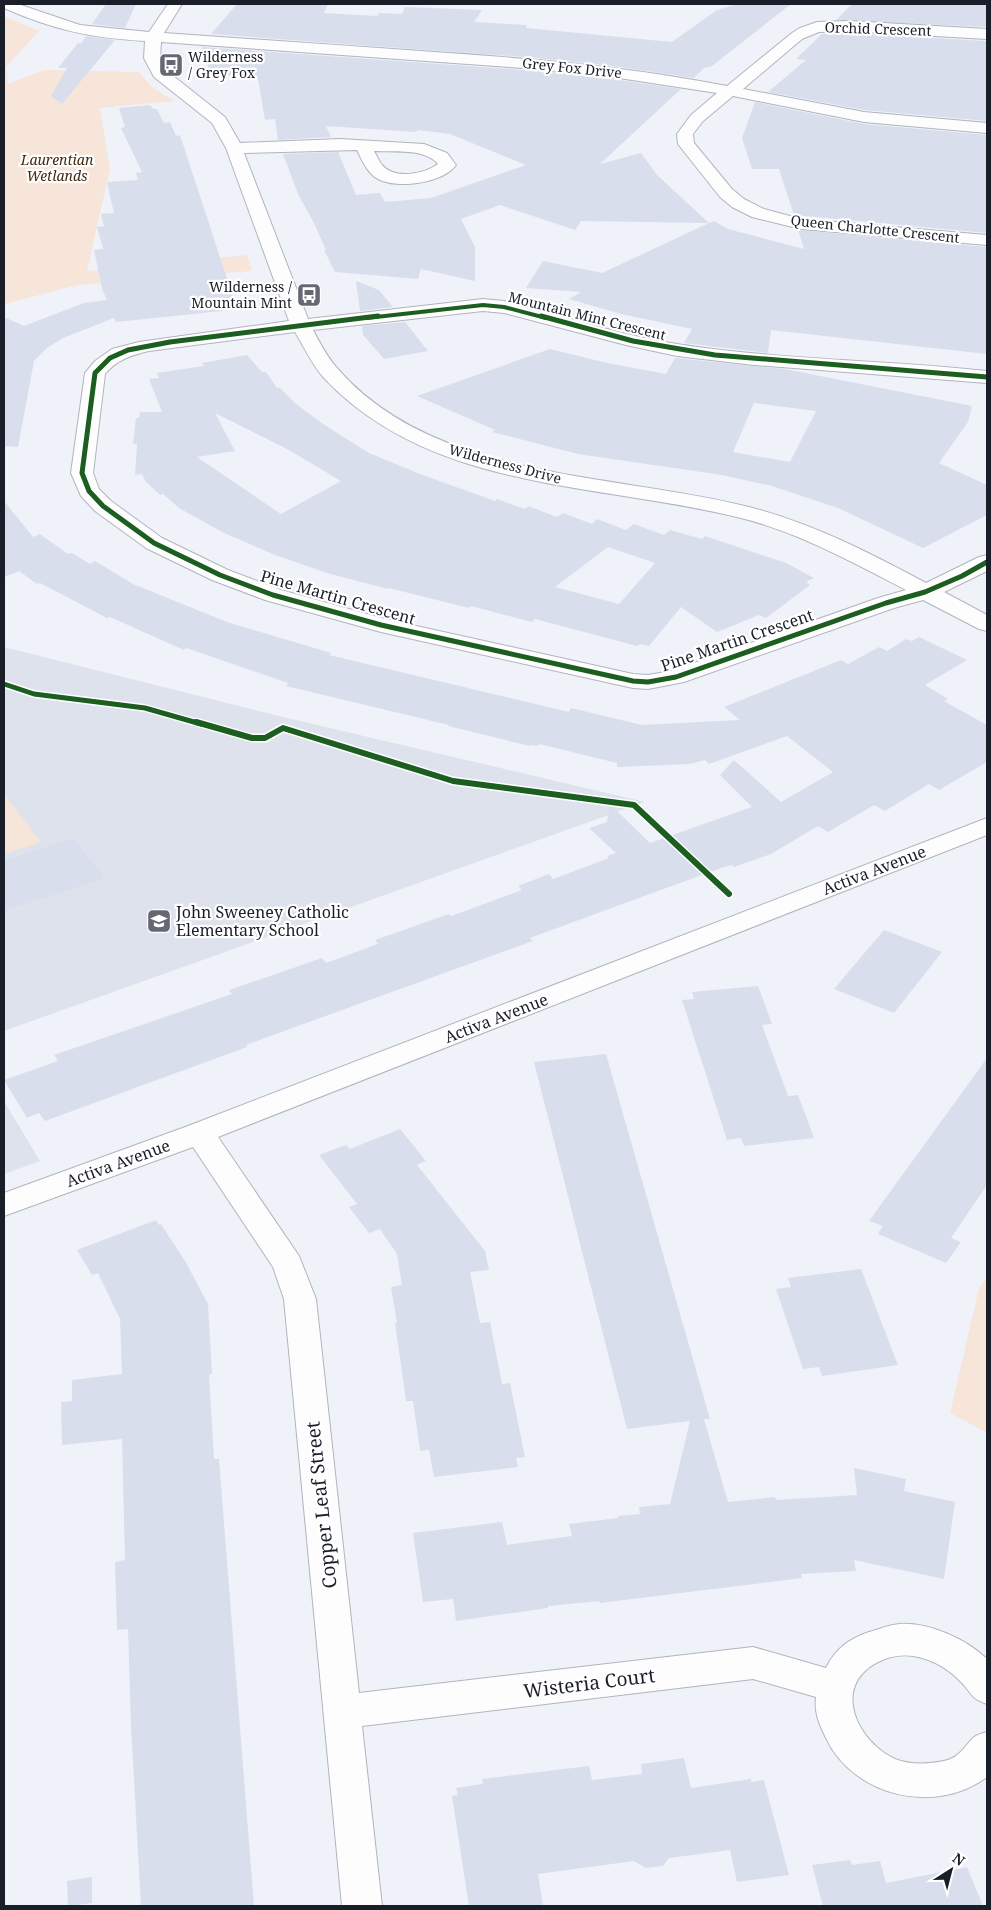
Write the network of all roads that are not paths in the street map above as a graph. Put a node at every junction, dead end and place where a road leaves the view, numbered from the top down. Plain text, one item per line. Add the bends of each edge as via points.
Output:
1 (6, 4) edge
2 (175, 4) edge
3 (987, 34) edge
4 (153, 38) junction
5 (730, 91) junction
6 (987, 128) edge
7 (363, 146) dead end
8 (234, 148) junction
9 (987, 240) edge
10 (301, 327) junction
11 (987, 377) edge
12 (987, 562) edge
13 (924, 592) junction
14 (987, 624) edge
15 (987, 826) edge
16 (199, 1133) junction
17 (4, 1205) edge
18 (834, 1686) junction
19 (987, 1688) edge
20 (341, 1712) junction
21 (987, 1749) edge
22 (362, 1906) edge

1 - 4 street, Grey Fox Drive via 79,31
2 - 4 street
3 - 5 street, Orchid Crescent via 817,27 797,36
4 - 5 street, Grey Fox Drive via 523,63 619,72
4 - 8 street, Wilderness Drive via 152,58 160,74 220,120
5 - 6 street, Grey Fox Drive via 864,117
5 - 9 street, Queen Charlotte Crescent via 697,118 685,134 686,144 738,203 758,214 801,224
7 - 8 street
8 - 10 street, Wilderness Drive
10 - 11 street, Mountain Mint Crescent via 483,305 530,313 642,344 679,350
10 - 13 street, Wilderness Drive via 312,350 333,378 358,401 405,431 451,451 561,480 767,518 820,539
10 - 13 street, Pine Martin Crescent via 131,349 100,364 95,373 82,473 89,491 122,521 154,543 220,575 273,595 381,625 633,681 676,677
12 - 13 street
13 - 14 street, Wilderness Drive
15 - 16 street, Activa Avenue
16 - 17 street, Activa Avenue
16 - 20 street, Copper Leaf Street via 288,1264 300,1299
18 - 19 street via 852,1658 873,1646 907,1640 935,1645 959,1656
18 - 20 street, Wisteria Court via 753,1663
18 - 21 street via 837,1725 859,1755 885,1772 912,1780 936,1781 962,1773 983,1757
20 - 22 street, Copper Leaf Street

